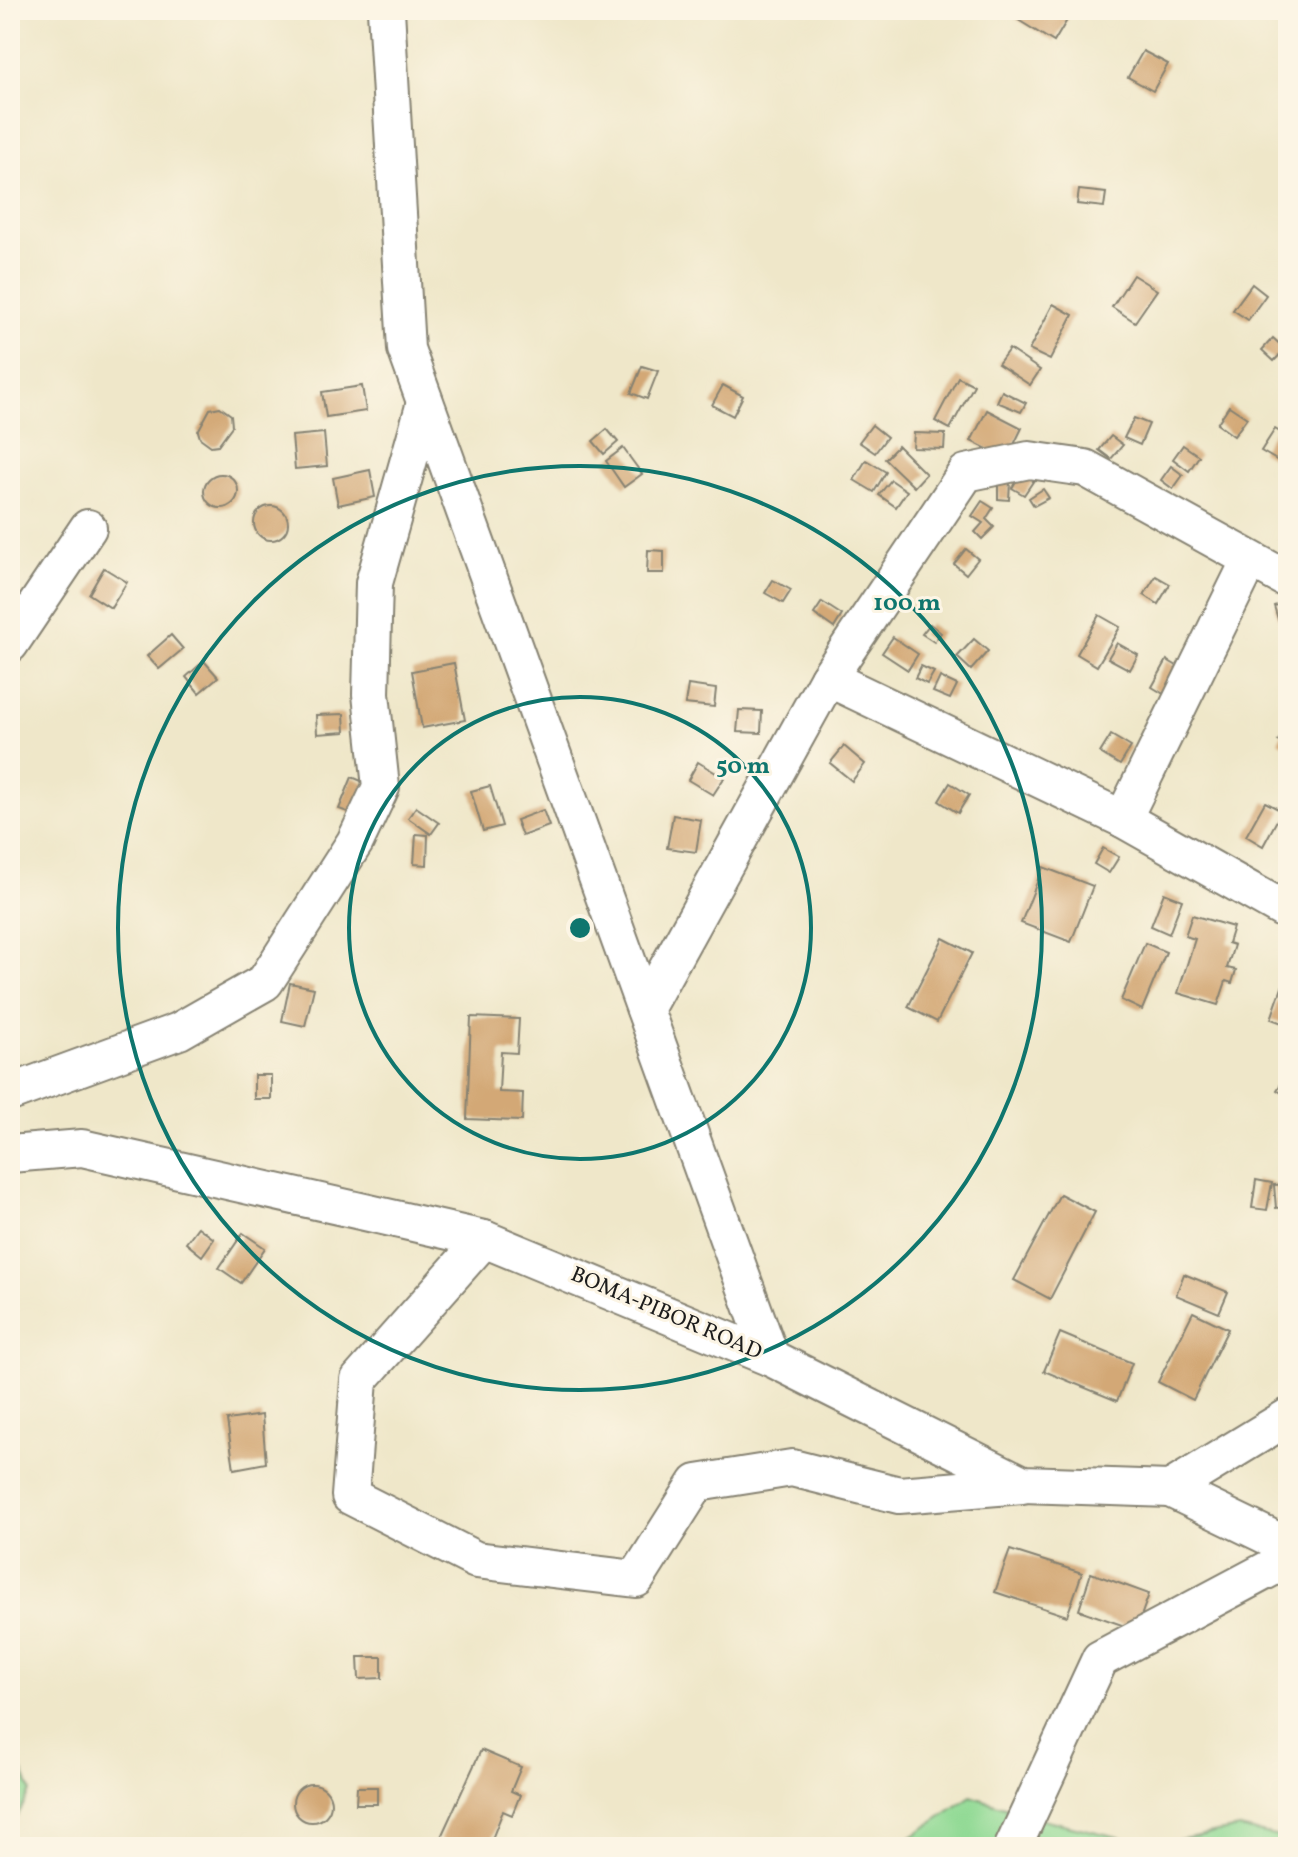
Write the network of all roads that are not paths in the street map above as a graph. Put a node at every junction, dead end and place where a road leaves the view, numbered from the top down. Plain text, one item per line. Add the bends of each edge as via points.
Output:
1 (386, 10) edge
2 (425, 403) junction
3 (88, 528) dead end
4 (1250, 560) junction
5 (1288, 580) edge
6 (10, 644) edge
7 (828, 678) junction
8 (1123, 819) junction
9 (1288, 912) edge
10 (645, 1009) junction
11 (10, 1093) edge
12 (10, 1154) edge
13 (484, 1239) junction
14 (771, 1358) junction
15 (1287, 1413) edge
16 (1023, 1484) junction
17 (1170, 1489) junction
18 (1288, 1546) edge
19 (1288, 1559) edge
20 (1013, 1847) edge

1 - 2 street via 406,349
2 - 10 street
2 - 11 street via 374,583 371,694 381,787 355,842 265,982 179,1031
3 - 6 street
4 - 5 street
4 - 7 street via 1085,468 1029,460 966,473
4 - 8 street
7 - 8 street
7 - 10 street
8 - 9 street
10 - 14 street
12 - 13 street, BOMA-PIBOR ROAD via 82,1148
13 - 14 street, BOMA-PIBOR ROAD
13 - 16 street via 359,1380 350,1496 476,1560 636,1579 697,1483 792,1468 899,1495
14 - 16 street, BOMA-PIBOR ROAD
15 - 17 street
16 - 17 street, BOMA-PIBOR ROAD
17 - 18 street
19 - 20 street via 1100,1659

